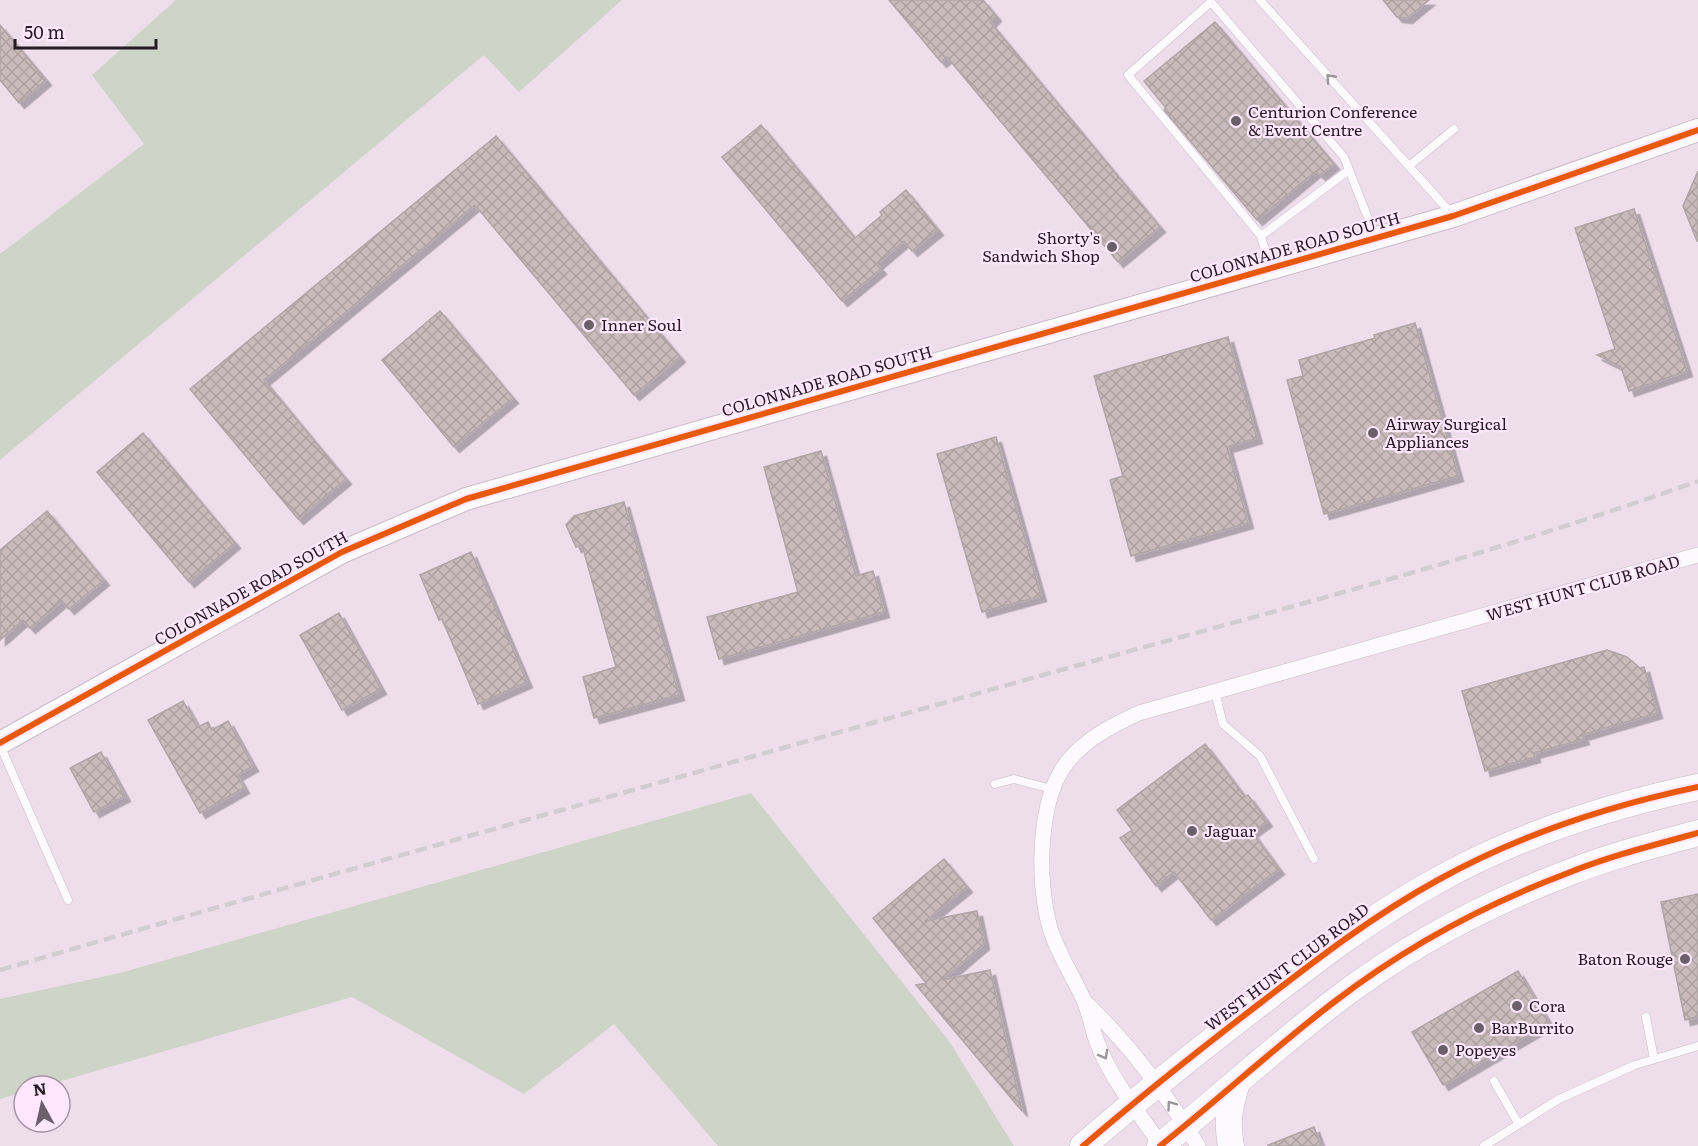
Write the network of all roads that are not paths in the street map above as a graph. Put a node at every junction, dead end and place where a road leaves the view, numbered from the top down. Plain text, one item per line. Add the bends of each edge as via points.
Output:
1 (1260, 0) edge
2 (1454, 129) dead end
3 (1698, 130) edge
4 (1408, 166) junction
5 (1349, 170) junction
6 (1453, 216) junction
7 (1261, 236) junction
8 (1376, 238) junction
9 (1270, 268) junction
10 (1698, 555) edge
11 (1215, 692) junction
12 (0, 744) edge
13 (995, 784) dead end
14 (1698, 787) edge
15 (1052, 789) junction
16 (1698, 833) edge
17 (1314, 860) dead end
18 (68, 900) dead end
19 (1084, 1002) junction
20 (1646, 1017) dead end
21 (1698, 1046) edge
22 (1654, 1059) junction
23 (1494, 1081) dead end
24 (1237, 1082) junction
25 (1156, 1084) junction
26 (1131, 1104) junction
27 (1518, 1123) junction
28 (1192, 1136) edge
29 (1083, 1146) edge
30 (1161, 1146) edge
31 (1231, 1146) edge
32 (1484, 1146) edge

4 -> 1 lane
2 - 4 lane
3 - 6 street, COLONNADE ROAD SOUTH
4 - 6 lane
5 - 7 lane
5 - 7 lane via 1344,157 1211,2 1128,75
5 - 8 lane
6 - 8 street, COLONNADE ROAD SOUTH
7 - 9 lane
8 - 9 street, COLONNADE ROAD SOUTH
9 - 12 street, COLONNADE ROAD SOUTH via 466,499 342,552
10 - 11 street, WEST HUNT CLUB ROAD
11 - 15 street, WEST HUNT CLUB ROAD via 1139,713 1108,727 1067,762
11 - 17 lane via 1223,724 1260,756
12 - 18 lane
13 - 15 lane via 1014,779
14 - 25 main road, WEST HUNT CLUB ROAD via 1638,800 1555,827 1440,878 1334,947
15 - 19 street, WEST HUNT CLUB ROAD via 1042,843 1043,895 1060,956
16 - 24 main road via 1567,873 1458,924 1335,1001
19 - 25 street, WEST HUNT CLUB ROAD via 1115,1031
19 -> 26 street, WEST HUNT CLUB ROAD via 1097,1043
20 - 22 lane
21 - 22 lane
22 - 27 lane via 1559,1099
23 - 27 lane
24 - 28 main road
24 - 31 main road via 1228,1112
25 - 26 main road, WEST HUNT CLUB ROAD
28 -> 25 street
26 - 29 main road, WEST HUNT CLUB ROAD
26 - 30 street
27 - 32 lane
28 - 30 main road

